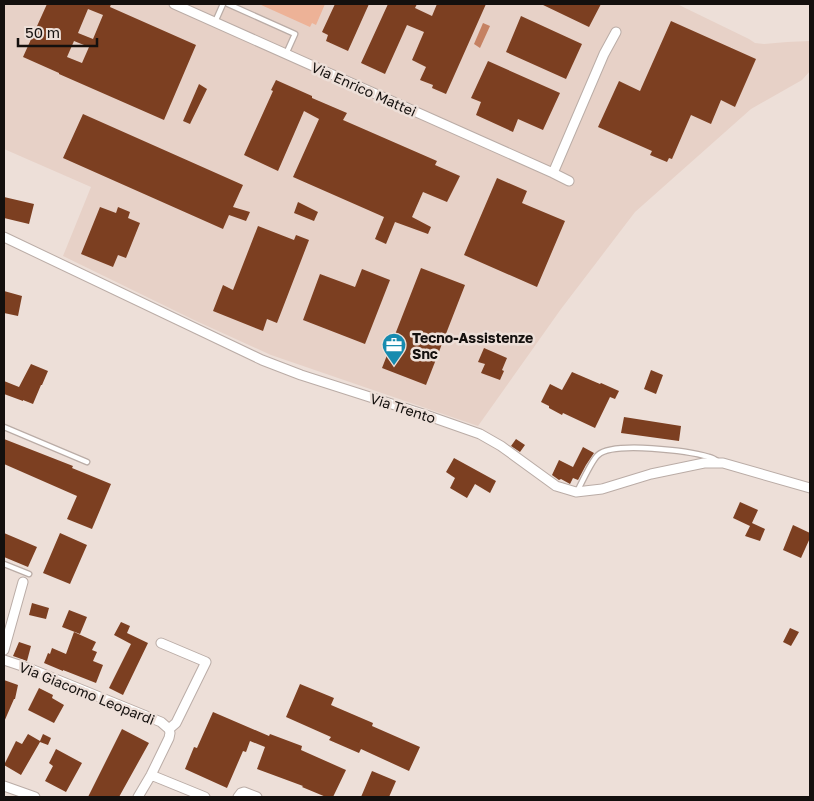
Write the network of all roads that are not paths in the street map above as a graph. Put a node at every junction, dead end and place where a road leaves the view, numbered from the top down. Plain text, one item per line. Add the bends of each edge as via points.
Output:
1 (174, 4) edge
2 (223, 4) edge
3 (228, 4) edge
4 (215, 22) junction
5 (616, 32) dead end
6 (286, 54) junction
7 (553, 173) junction
8 (570, 181) dead end
9 (4, 237) edge
10 (4, 427) edge
11 (87, 462) dead end
12 (723, 463) junction
13 (810, 488) edge
14 (576, 492) junction
15 (4, 564) edge
16 (29, 574) dead end
17 (23, 582) dead end
18 (161, 643) dead end
19 (4, 650) edge
20 (4, 660) edge
21 (169, 729) junction
22 (151, 774) junction
23 (4, 786) edge
24 (35, 797) edge
25 (138, 797) edge
26 (205, 797) edge
27 (238, 797) edge
28 (257, 797) edge

1 - 4 street, Via Enrico Mattei
2 - 4 lane
3 - 6 lane via 295,34
4 - 6 street, Via Enrico Mattei
5 - 7 street
6 - 7 street, Via Enrico Mattei
7 - 8 street, Via Enrico Mattei
9 - 14 street, Via Trento via 262,360 480,434 556,486
10 - 11 lane
12 - 13 street, Via Trento
12 - 14 street, Via Trento via 704,463 602,489
12 - 14 lane via 686,451 611,450 598,454
15 - 16 lane
17 - 19 street
18 - 21 street via 206,662 176,723
20 - 21 street, Via Giacomo Leopardi via 161,722
21 - 22 street via 170,734
22 - 25 street
22 - 26 street
23 - 24 street
27 - 28 street via 244,792

